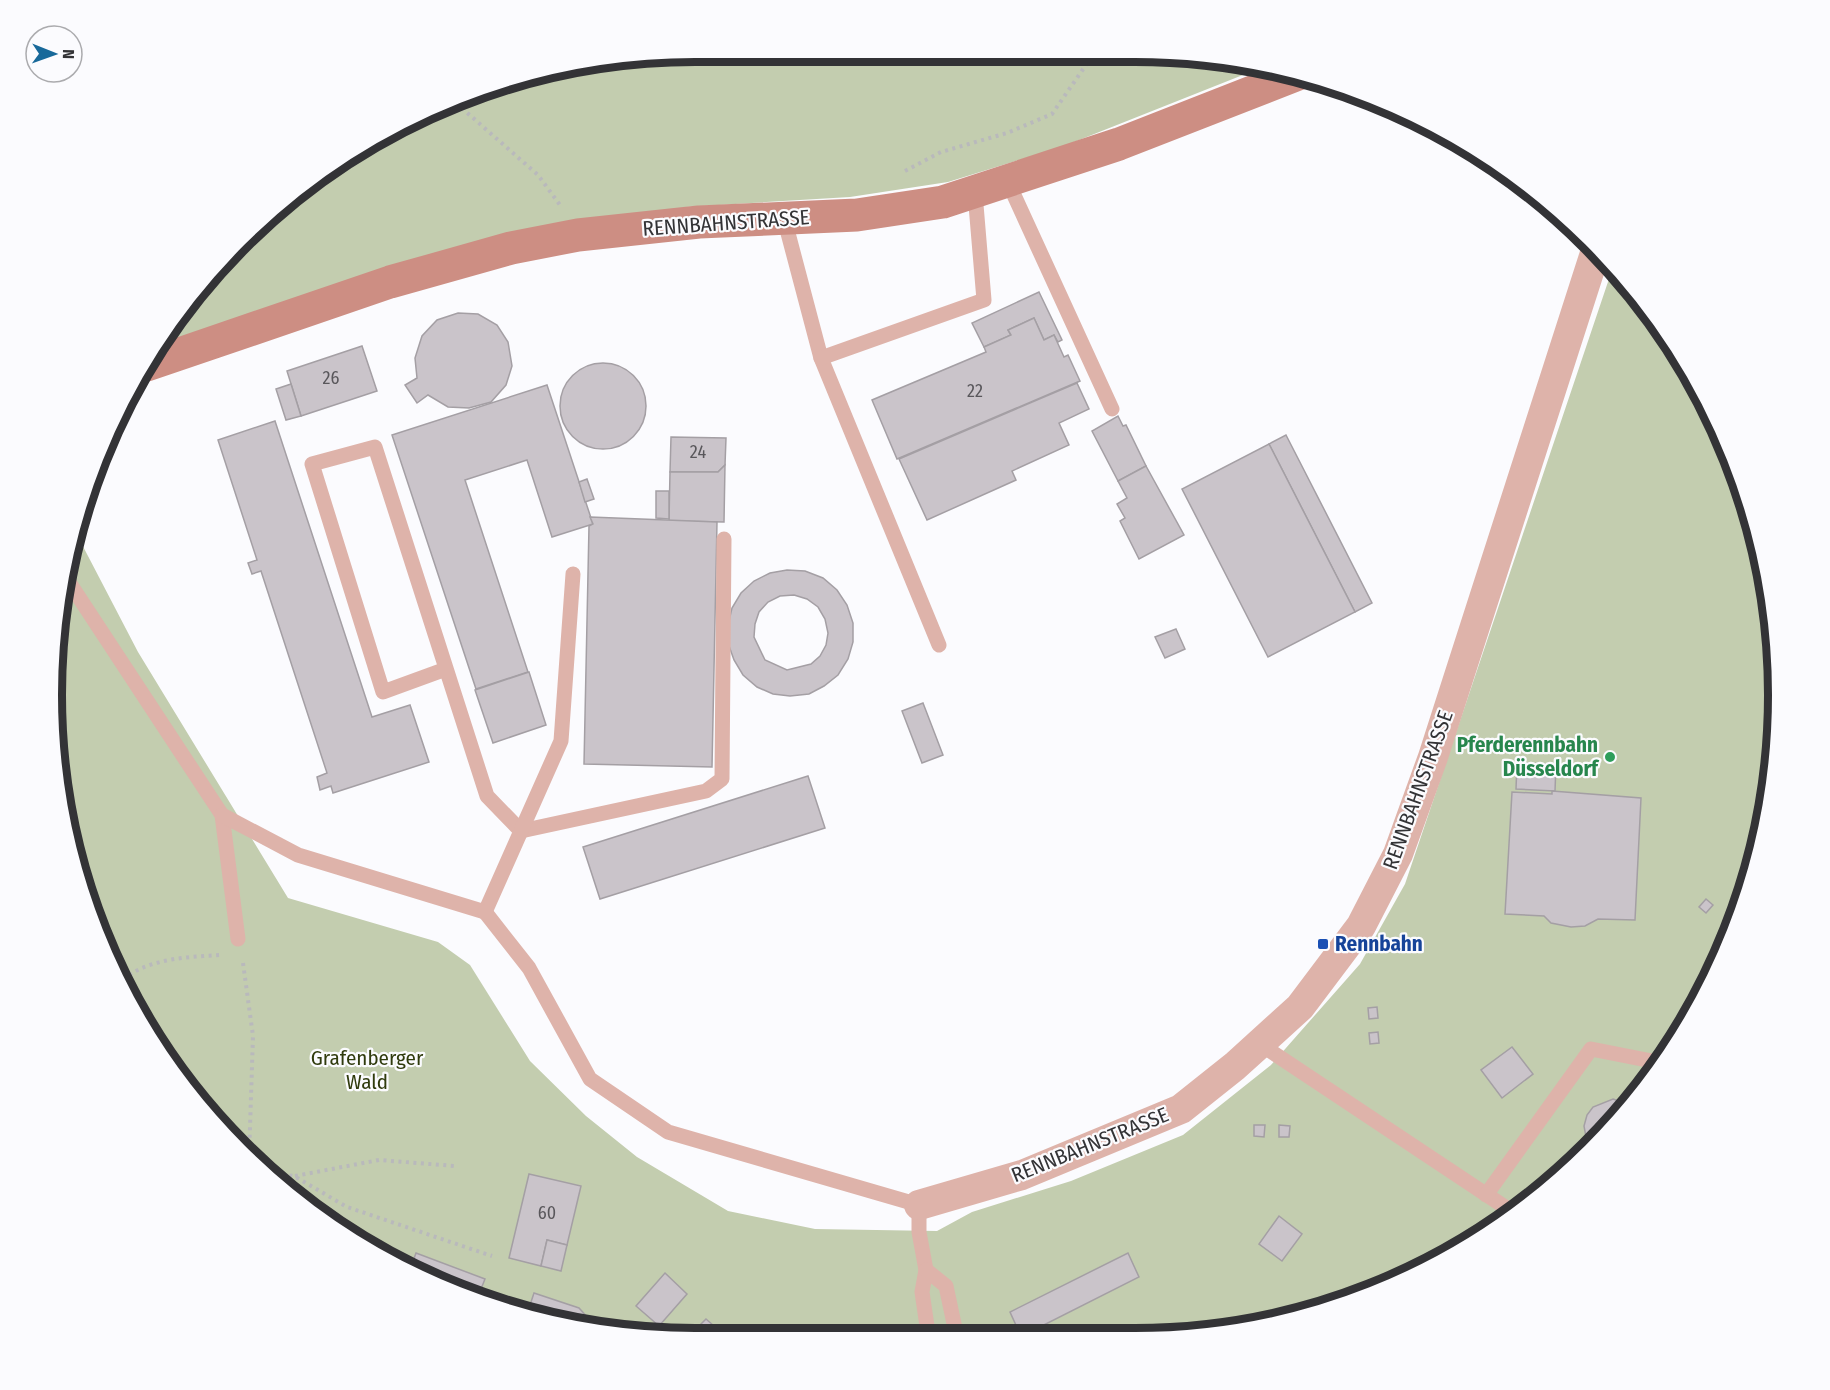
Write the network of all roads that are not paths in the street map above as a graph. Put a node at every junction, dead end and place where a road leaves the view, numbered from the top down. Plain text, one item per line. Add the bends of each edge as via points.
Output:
1 (1284, 80) edge
2 (1008, 182) junction
3 (975, 193) junction
4 (784, 218) junction
5 (1593, 258) edge
6 (821, 358) junction
7 (155, 363) edge
8 (1112, 409) dead end
9 (724, 539) dead end
10 (573, 574) dead end
11 (71, 586) edge
12 (939, 645) dead end
13 (446, 669) junction
14 (222, 815) junction
15 (521, 831) junction
16 (485, 912) junction
17 (240, 947) road end
18 (1260, 1044) junction
19 (1652, 1061) edge
20 (1486, 1195) junction
21 (919, 1205) junction
22 (1507, 1208) edge
23 (926, 1270) junction
24 (927, 1328) edge
25 (955, 1328) edge

1 - 2 street, RENNBAHNSTRASSE
2 - 3 street, RENNBAHNSTRASSE
2 - 8 lane
3 - 4 street, RENNBAHNSTRASSE via 897,210
3 - 6 lane via 984,300
4 - 6 lane
4 - 7 street, RENNBAHNSTRASSE via 699,222 578,235 511,248 446,264
5 - 18 street, RENNBAHNSTRASSE via 1433,757 1398,854 1361,926 1300,1007
6 - 12 lane
9 - 15 lane via 722,779 706,791
10 - 15 lane via 561,741
11 - 14 lane
13 - 13 lane via 383,692 312,464 375,447
13 - 15 lane via 487,796
14 - 16 lane via 298,855
14 - 17 lane
15 - 16 lane
16 - 21 lane via 529,968 590,1079 668,1132
18 - 20 lane
18 - 21 street, RENNBAHNSTRASSE via 1181,1108 1022,1175
19 - 20 lane via 1591,1049
20 - 22 lane
21 - 23 lane
23 - 24 lane via 922,1292
23 - 25 lane via 946,1286

